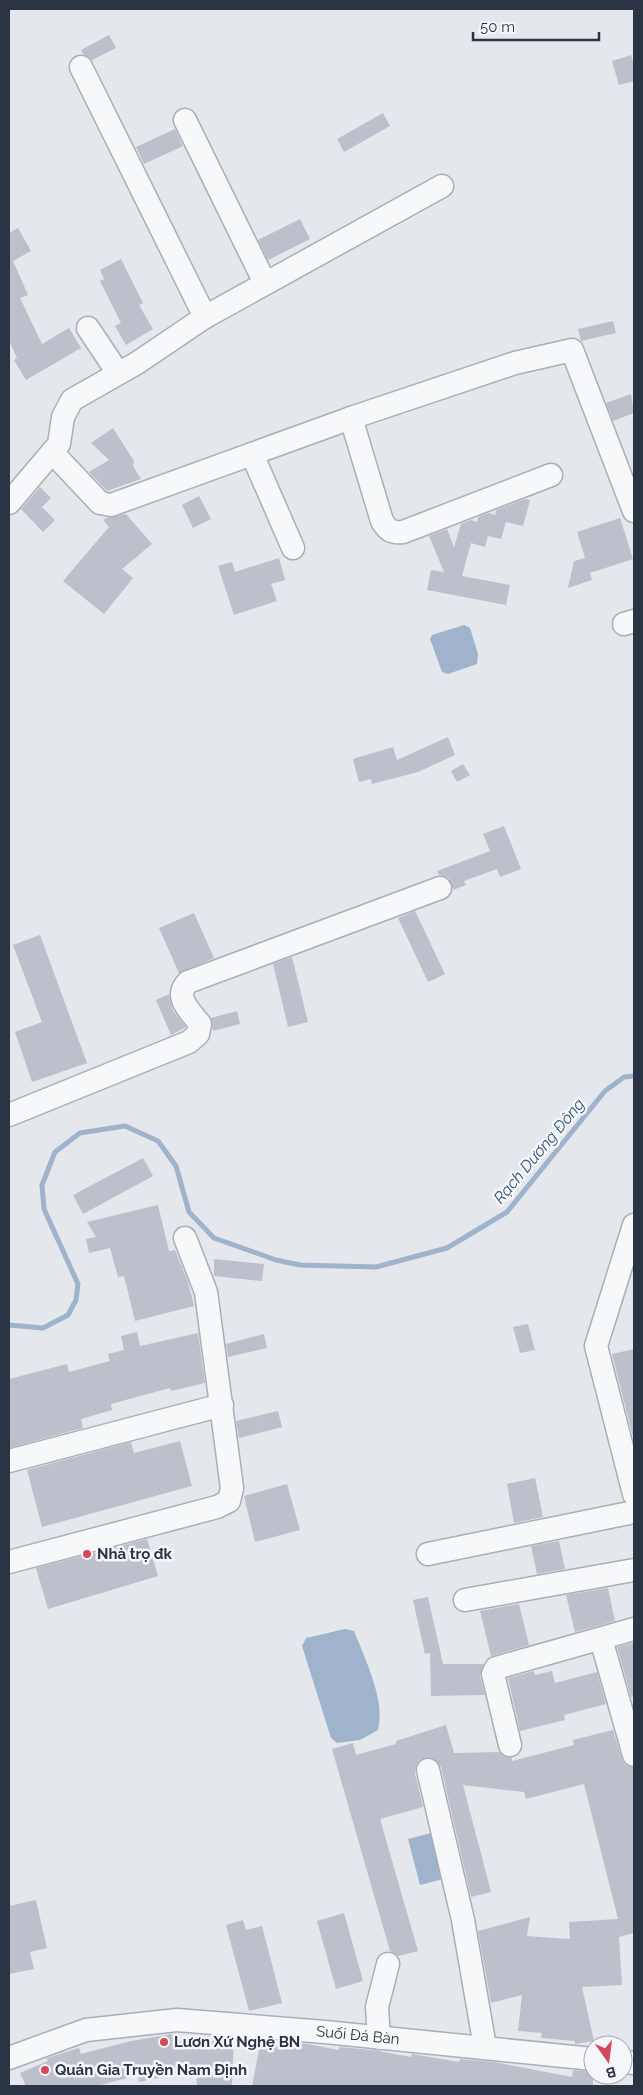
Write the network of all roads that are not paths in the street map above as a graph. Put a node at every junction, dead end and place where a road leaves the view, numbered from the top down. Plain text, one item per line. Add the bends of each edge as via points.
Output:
1 (81, 67) dead end
2 (185, 120) dead end
3 (442, 186) dead end
4 (266, 283) junction
5 (205, 317) junction
6 (88, 328) dead end
7 (118, 373) junction
8 (351, 418) junction
9 (52, 452) junction
10 (252, 454) junction
11 (551, 475) dead end
12 (9, 503) edge
13 (634, 511) edge
14 (292, 548) dead end
15 (440, 888) dead end
16 (9, 1115) edge
17 (634, 1225) edge
18 (185, 1238) dead end
19 (222, 1405) junction
20 (630, 1454) edge
21 (9, 1461) edge
22 (634, 1494) edge
23 (634, 1512) edge
24 (428, 1554) dead end
25 (9, 1562) edge
26 (634, 1570) edge
27 (465, 1600) dead end
28 (634, 1629) edge
29 (601, 1639) junction
30 (510, 1745) dead end
31 (634, 1755) edge
32 (428, 1770) dead end
33 (388, 1964) dead end
34 (379, 2038) junction
35 (485, 2047) junction
36 (9, 2058) edge
37 (583, 2058) edge

1 - 5 street
2 - 4 street
3 - 4 street
4 - 5 street
5 - 7 street
6 - 7 street
7 - 9 street via 72,400 63,417 58,444
8 - 10 street
8 - 11 street via 382,521 388,531 395,533
8 - 13 street via 515,363 572,350
9 - 10 street via 100,503 111,505
9 - 12 street
10 - 14 street
15 - 16 street via 194,979 183,987 181,995 200,1024 198,1034 189,1042
17 - 20 street via 596,1346
18 - 19 street via 206,1292
19 - 21 street
19 - 25 street via 232,1488 229,1501 217,1507
20 - 22 street
23 - 24 street
26 - 27 street
28 - 29 street
29 - 30 street via 496,1668 493,1674
29 - 31 street
32 - 35 street via 463,1920
33 - 34 street via 377,2007
34 - 35 street, Suối Đá Bàn
34 - 36 street, Suối Đá Bàn via 177,2020 86,2030
35 - 37 street, Suối Đá Bàn

